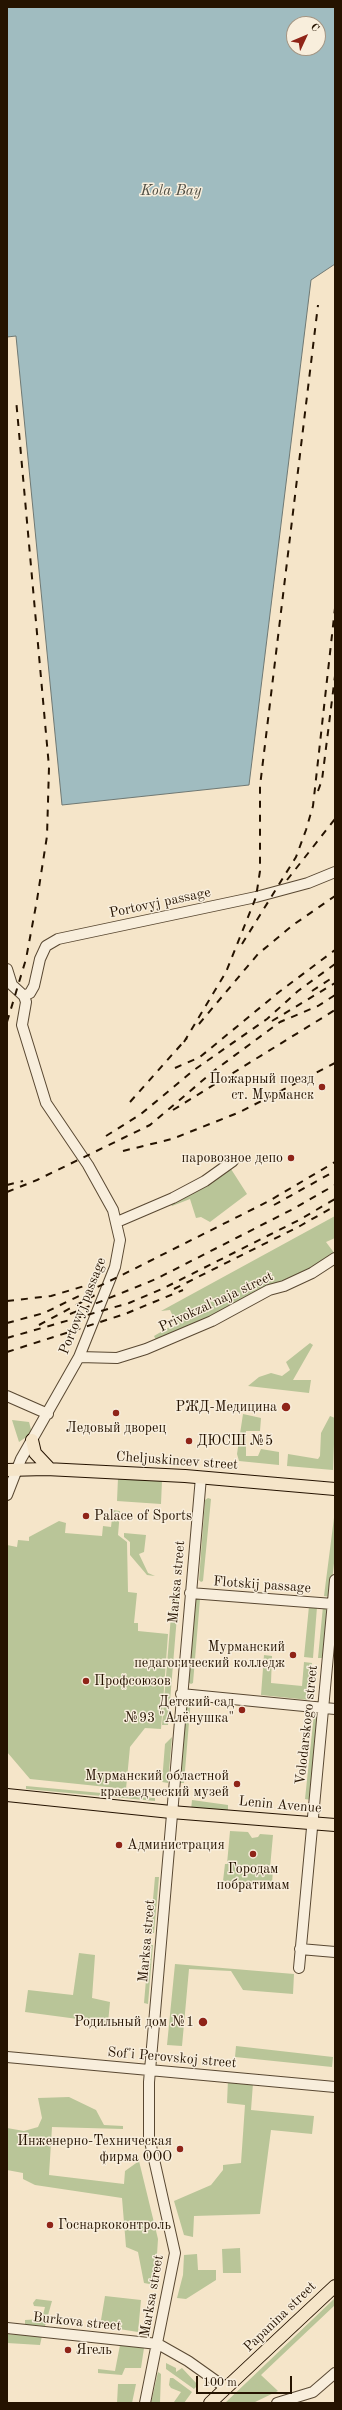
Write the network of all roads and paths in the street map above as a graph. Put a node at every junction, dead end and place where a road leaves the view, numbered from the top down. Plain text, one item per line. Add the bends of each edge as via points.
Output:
1 (335, 872) edge
2 (7, 969) edge
3 (24, 996) junction
4 (233, 1161) dead end
5 (117, 1222) junction
6 (335, 1258) edge
7 (80, 1357) junction
8 (7, 1396) edge
9 (48, 1414) junction
10 (32, 1440) junction
11 (12, 1469) edge
12 (50, 1469) junction
13 (201, 1477) junction
14 (335, 1489) edge
15 (7, 1495) edge
16 (335, 1580) edge
17 (190, 1593) junction
18 (333, 1609) edge
19 (181, 1694) junction
20 (323, 1707) junction
21 (335, 1709) edge
22 (7, 1795) edge
23 (171, 1812) junction
24 (312, 1822) junction
25 (335, 1825) edge
26 (300, 1949) junction
27 (335, 1952) edge
28 (299, 1968) dead end
29 (7, 2057) edge
30 (150, 2070) junction
31 (335, 2087) edge
32 (335, 2286) edge
33 (7, 2328) edge
34 (158, 2344) junction
35 (335, 2373) edge
36 (226, 2388) junction
37 (145, 2403) edge
38 (210, 2403) edge
39 (277, 2403) edge

1 - 3 street, Portovyj passage via 308,883 256,897 58,939 46,946 40,959 34,986 30,993
2 - 3 street via 12,985
3 - 5 street, Portovyj passage via 26,1002 22,1024 46,1103 88,1165
4 - 5 street via 180,1194
5 - 7 street, Portovyj passage via 119,1254
6 - 7 street, Privokzal'naja street via 312,1273 269,1290 212,1321 146,1349 117,1358
7 - 9 street, Portovyj passage
8 - 9 street
9 - 10 street, Portovyj passage
10 - 11 street, Portovyj passage
10 - 12 main road via 35,1453
11 - 12 main road, Cheljuskincev street
11 - 15 street, Portovyj passage
12 - 13 main road, Cheljuskincev street
13 - 14 main road, Cheljuskincev street
13 - 17 street, Marksa street
16 - 18 street, Volodarskogo street
17 - 18 street, Flotskij passage
17 - 19 street, Marksa street
18 - 20 street, Volodarskogo street
19 - 20 street
19 - 23 street, Marksa street
20 - 21 street
20 - 24 street, Volodarskogo street
22 - 23 main road, Lenin Avenue
23 - 24 main road, Lenin Avenue
23 - 30 street, Marksa street
24 - 25 main road, Lenin Avenue
24 - 26 street, Volodarskogo street
26 - 27 street
26 - 28 street, Volodarskogo street
29 - 30 street, Sof'i Perovskoj street
30 - 31 street, Sof'i Perovskoj street
30 - 34 street, Marksa street via 149,2137 175,2253
32 - 36 main road, Papanina street
33 - 34 street, Burkova street
34 - 36 street, Burkova street via 188,2361
34 - 37 street, Marksa street
35 - 39 street via 313,2392
36 - 38 main road, Papanina street

